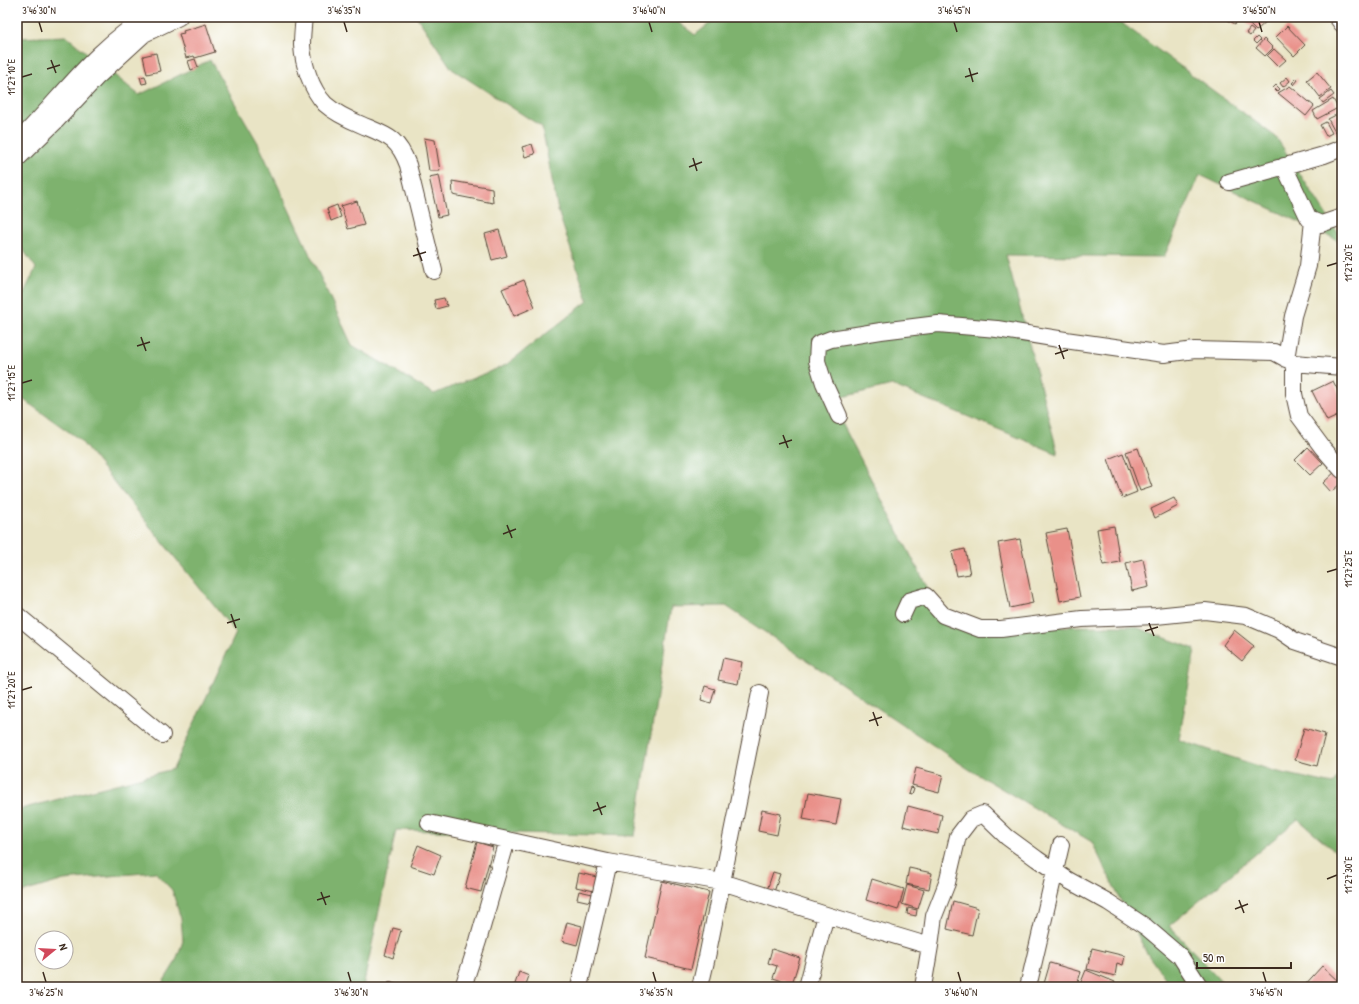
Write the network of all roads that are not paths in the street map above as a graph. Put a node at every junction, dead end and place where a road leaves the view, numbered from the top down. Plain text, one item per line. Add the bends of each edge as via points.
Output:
1 (148, 17) edge
2 (179, 17) edge
3 (304, 17) edge
4 (1337, 17) edge
5 (1342, 24) edge
6 (17, 142) edge
7 (1342, 148) edge
8 (17, 159) edge
9 (1284, 166) junction
10 (1229, 182) dead end
11 (1342, 217) edge
12 (1314, 221) junction
13 (434, 271) dead end
14 (1290, 361) junction
15 (1342, 368) edge
16 (838, 416) dead end
17 (1342, 470) edge
18 (903, 614) dead end
19 (17, 615) edge
20 (1342, 657) edge
21 (760, 694) dead end
22 (162, 735) dead end
23 (429, 823) dead end
24 (507, 840) junction
25 (1061, 845) dead end
26 (608, 862) junction
27 (1055, 871) junction
28 (722, 882) junction
29 (826, 915) junction
30 (930, 946) junction
31 (463, 987) edge
32 (579, 987) edge
33 (700, 987) edge
34 (807, 987) edge
35 (923, 987) edge
36 (1028, 987) edge
37 (1200, 987) edge

1 - 6 street via 109,44
2 - 8 street via 144,34 97,77
3 - 13 street via 302,46 314,89 326,104 347,118 390,138 403,152
4 - 5 street
7 - 9 street
9 - 10 street
9 - 12 street via 1309,219
11 - 12 street via 1321,224
12 - 14 street via 1308,266 1293,316
14 - 15 street
14 - 16 street via 1274,352 1195,350 1164,354 997,329 938,324 831,339 818,344 817,361
14 - 17 street via 1299,416
18 - 20 street via 909,601 926,596 943,615 980,629 1205,611 1246,616 1278,630 1295,641
19 - 22 street
21 - 28 street
23 - 24 street
24 - 26 street
24 - 31 street
25 - 27 street
26 - 28 street
26 - 32 street
27 - 30 street via 1007,837 983,814 971,819 958,836 947,883 934,916
27 - 36 street
27 - 37 street via 1146,927 1180,956
28 - 29 street
28 - 33 street
29 - 30 street
29 - 34 street
30 - 35 street

